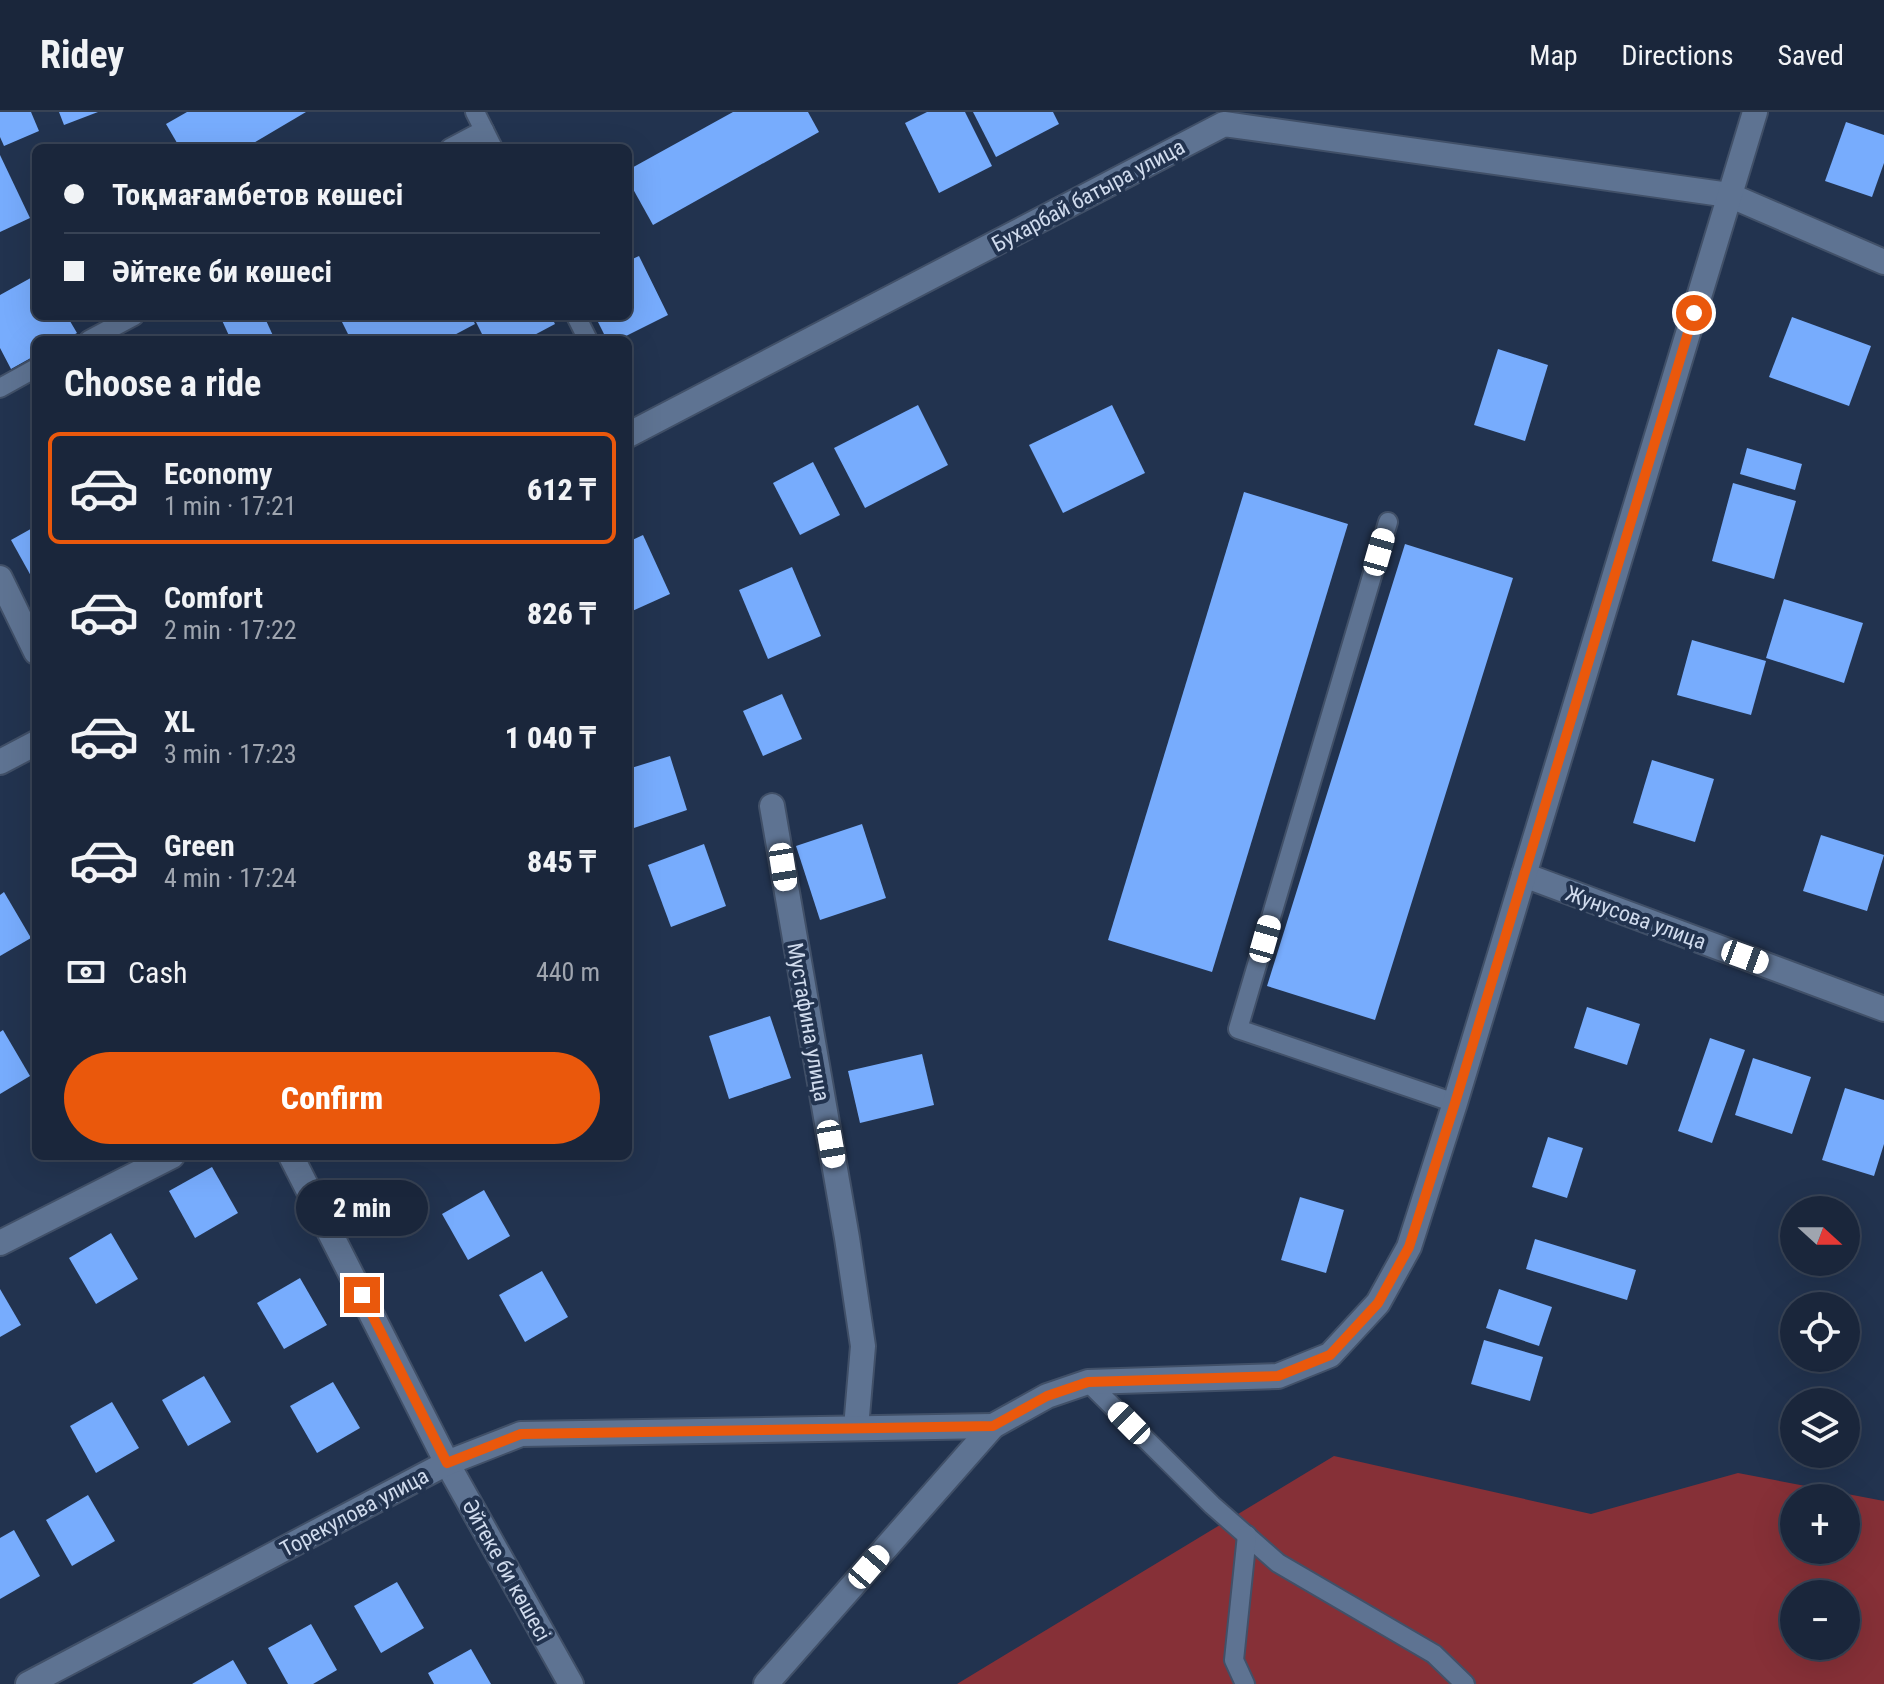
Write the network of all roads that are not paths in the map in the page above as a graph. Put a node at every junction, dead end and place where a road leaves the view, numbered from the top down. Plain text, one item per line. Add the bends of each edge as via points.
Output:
1 (475, 112) edge
2 (1755, 112) edge
3 (1220, 118) edge
4 (484, 130) junction
5 (458, 144) edge
6 (491, 144) edge
7 (1729, 195) junction
8 (1884, 262) edge
9 (126, 320) edge
10 (96, 336) edge
11 (32, 370) edge
12 (0, 388) edge
13 (632, 428) edge
14 (1388, 522) dead end
15 (0, 578) edge
16 (32, 644) edge
17 (32, 745) edge
18 (0, 762) edge
19 (772, 806) dead end
20 (1524, 875) junction
21 (1884, 1009) edge
22 (1455, 1103) junction
23 (164, 1160) edge
24 (293, 1160) edge
25 (0, 1243) edge
26 (1088, 1382) junction
27 (993, 1426) junction
28 (856, 1428) junction
29 (447, 1463) junction
30 (1247, 1535) junction
31 (28, 1684) edge
32 (571, 1684) edge
33 (766, 1684) edge
34 (1245, 1684) edge
35 (1465, 1684) edge

1 - 4 lane
2 - 7 street
3 - 7 street, Бухарбай батыра улица
3 - 13 street, Бухарбай батыра улица
4 - 5 lane
4 - 6 lane
7 - 8 street, Бухарбай батыра улица
7 - 20 street
9 - 10 lane
11 - 12 lane
14 - 22 lane via 1238,1029
15 - 16 street
17 - 18 street
19 - 28 street, Мустафина улица via 863,1346
20 - 21 street, Жунусова улица
20 - 22 street
22 - 26 street via 1409,1247 1378,1303 1330,1355 1278,1376
23 - 25 street
24 - 29 street, Әйтеке би көшесі
26 - 27 street via 1047,1396
26 - 30 lane
27 - 28 street, Торекулова улица
27 - 33 street
28 - 29 street, Торекулова улица via 521,1434
29 - 31 street, Торекулова улица
29 - 32 street, Әйтеке би көшесі
30 - 34 lane via 1234,1660
30 - 35 lane via 1278,1563 1434,1654

